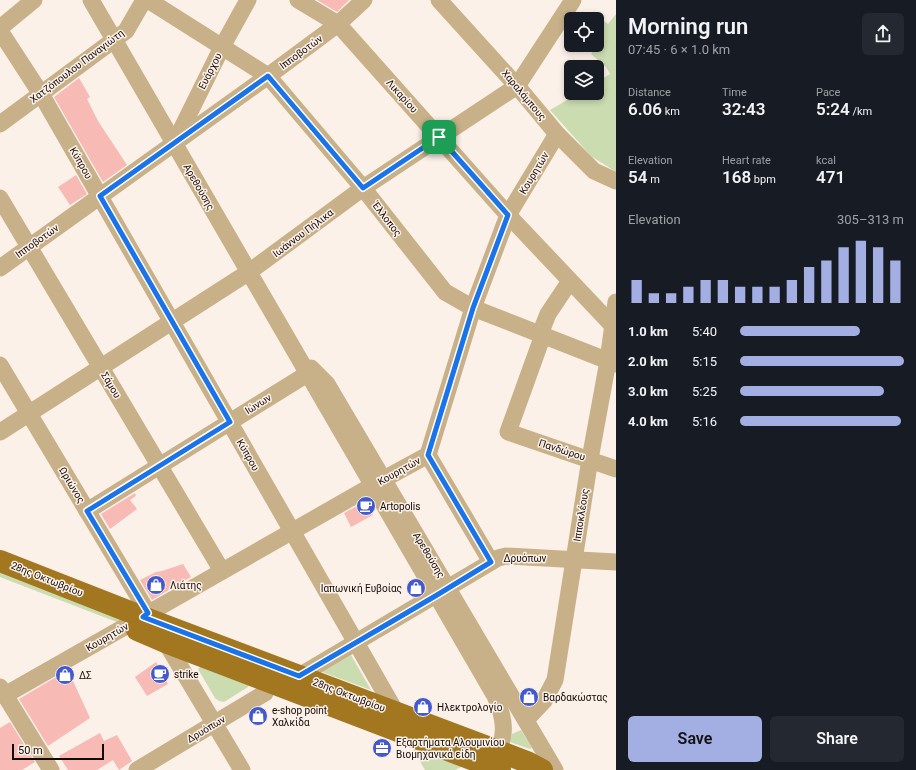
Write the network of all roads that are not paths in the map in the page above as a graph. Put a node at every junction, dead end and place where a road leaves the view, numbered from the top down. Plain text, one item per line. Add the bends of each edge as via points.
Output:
1 (91, 0) edge
2 (144, 0) edge
3 (148, 0) edge
4 (248, 0) edge
5 (298, 0) edge
6 (364, 0) edge
7 (439, 0) edge
8 (572, 0) edge
9 (26, 2) edge
10 (338, 24) junction
11 (1, 25) edge
12 (115, 40) junction
13 (222, 47) junction
14 (268, 76) junction
15 (517, 86) junction
16 (41, 94) junction
17 (0, 124) edge
18 (557, 134) junction
19 (439, 137) junction
20 (174, 143) junction
21 (616, 181) edge
22 (363, 188) junction
23 (100, 196) junction
24 (0, 198) edge
25 (508, 215) junction
26 (29, 247) junction
27 (0, 268) edge
28 (254, 269) junction
29 (570, 281) junction
30 (616, 302) edge
31 (473, 308) junction
32 (172, 322) junction
33 (612, 325) junction
34 (541, 335) junction
35 (612, 363) edge
36 (0, 365) edge
37 (101, 368) junction
38 (310, 372) junction
39 (29, 414) junction
40 (230, 422) junction
41 (0, 432) edge
42 (428, 455) junction
43 (590, 459) junction
44 (159, 466) junction
45 (616, 469) edge
46 (378, 482) junction
47 (87, 511) junction
48 (292, 531) junction
49 (573, 559) junction
50 (0, 561) edge
51 (491, 562) junction
52 (616, 562) edge
53 (222, 571) junction
54 (0, 577) edge
55 (442, 592) junction
56 (142, 619) junction
57 (165, 642) junction
58 (356, 643) junction
59 (299, 676) junction
60 (270, 682) junction
61 (3, 691) edge
62 (397, 714) junction
63 (526, 720) junction
64 (214, 724) junction
65 (494, 765) edge
66 (51, 770) edge
67 (137, 770) edge
68 (242, 770) edge
69 (542, 770) edge
70 (555, 770) edge

1 - 12 street, Αρεθούσης
2 - 12 street, Χατζόπουλου Παναγιώτη via 126,31
3 - 13 street, Έλλοπος
4 - 13 street, Ευάρχου
5 - 10 street, Λικαρίου
6 - 10 street, Ιπποβοτών
7 - 15 street, Χαραλάμπους
8 - 15 street, Ιωάννου Πήλικα
9 - 11 street
10 - 14 street, Ιπποβοτών
10 - 19 street, Λικαρίου
11 - 16 street, Κύπρου
12 - 16 street, Χατζόπουλου Παναγιώτη
12 - 20 street, Αρεθούσης
13 - 14 street, Έλλοπος
13 - 20 street, Ευάρχου
14 - 20 street, Ιπποβοτών
14 - 22 street, Έλλοπος
15 - 18 street, Χαραλάμπους
15 - 19 street, Ιωάννου Πήλικα
16 - 17 street, Χατζόπουλου Παναγιώτη
16 - 23 street, Κύπρου
18 - 21 street, Χαραλάμπους via 594,171
18 - 25 street, Κουρητών
19 - 22 street, Ιωάννου Πήλικα
19 - 25 street, Λικαρίου
20 - 23 street, Ιπποβοτών
20 - 28 street, Αρεθούσης
22 - 28 street, Ιωάννου Πήλικα
22 - 31 street, Έλλοπος via 446,292
23 - 26 street, Ιπποβοτών
23 - 32 street, Κύπρου
24 - 26 street, Σάμου
25 - 29 street, Λικαρίου
25 - 31 street, Κουρητών
26 - 27 street, Ιπποβοτών
26 - 37 street, Σάμου
28 - 32 street, Ιωάννου Πήλικα
28 - 38 street, Αρεθούσης
29 - 33 street, Λικαρίου
29 - 34 street via 548,314
30 - 33 street, Ιπποκλέους
31 - 34 street, Έλλοπος
31 - 42 street, Κουρητών
32 - 37 street, Ιωάννου Πήλικα
32 - 40 street, Κύπρου
33 - 35 street, Ιπποκλέους
34 - 35 street, Έλλοπος
34 - 43 street, Πανδώρου via 508,432
35 - 43 street, Ιπποκλέους
36 - 39 street, Ωριώνος
37 - 39 street, Ιωάννου Πήλικα
37 - 44 street, Σάμου
38 - 40 street, Ιώνων
38 - 46 street, Αρεθούσης
39 - 41 street, Ιωάννου Πήλικα
39 - 47 street, Ωριώνος
40 - 44 street, Ιώνων
40 - 48 street, Κύπρου
42 - 46 street, Κουρητών
42 - 51 street
43 - 45 street, Πανδώρου
43 - 49 street, Ιπποκλέους
44 - 47 street, Ιώνων
44 - 53 street, Σάμου
46 - 48 street, Κουρητών
46 - 55 street, Αρεθούσης
47 - 56 street, Ωριώνος
48 - 53 street, Κουρητών
48 - 58 street, Κύπρου
49 - 51 street, Δρυόπων via 506,556
49 - 52 street, Δρυόπων
49 - 63 street, Ιπποκλέους via 555,680 544,701
50 - 56 main road, 28ης Οκτωβρίου
51 - 55 street, Δρυόπων
53 - 56 street, Κουρητών
54 - 56 main road, 28ης Οκτωβρίου
55 - 58 street, Δρυόπων
55 - 63 street, Αρεθούσης
55 - 65 street, Αρεθούσης via 501,710 504,731
56 - 57 main road, 28ης Οκτωβρίου
56 - 59 main road, 28ης Οκτωβρίου
56 - 61 street, Κουρητών
57 - 60 main road, 28ης Οκτωβρίου
57 - 64 street
58 - 59 street, Δρυόπων
58 - 62 street, Κύπρου
59 - 62 main road, 28ης Οκτωβρίου
60 - 64 street, Δρυόπων via 265,693
60 - 65 main road, 28ης Οκτωβρίου
61 - 66 street
62 - 65 main road, 28ης Οκτωβρίου
63 - 70 street, Αρεθούσης
64 - 67 street, Δρυόπων
64 - 68 street
65 - 69 main road, 28ης Οκτωβρίου

